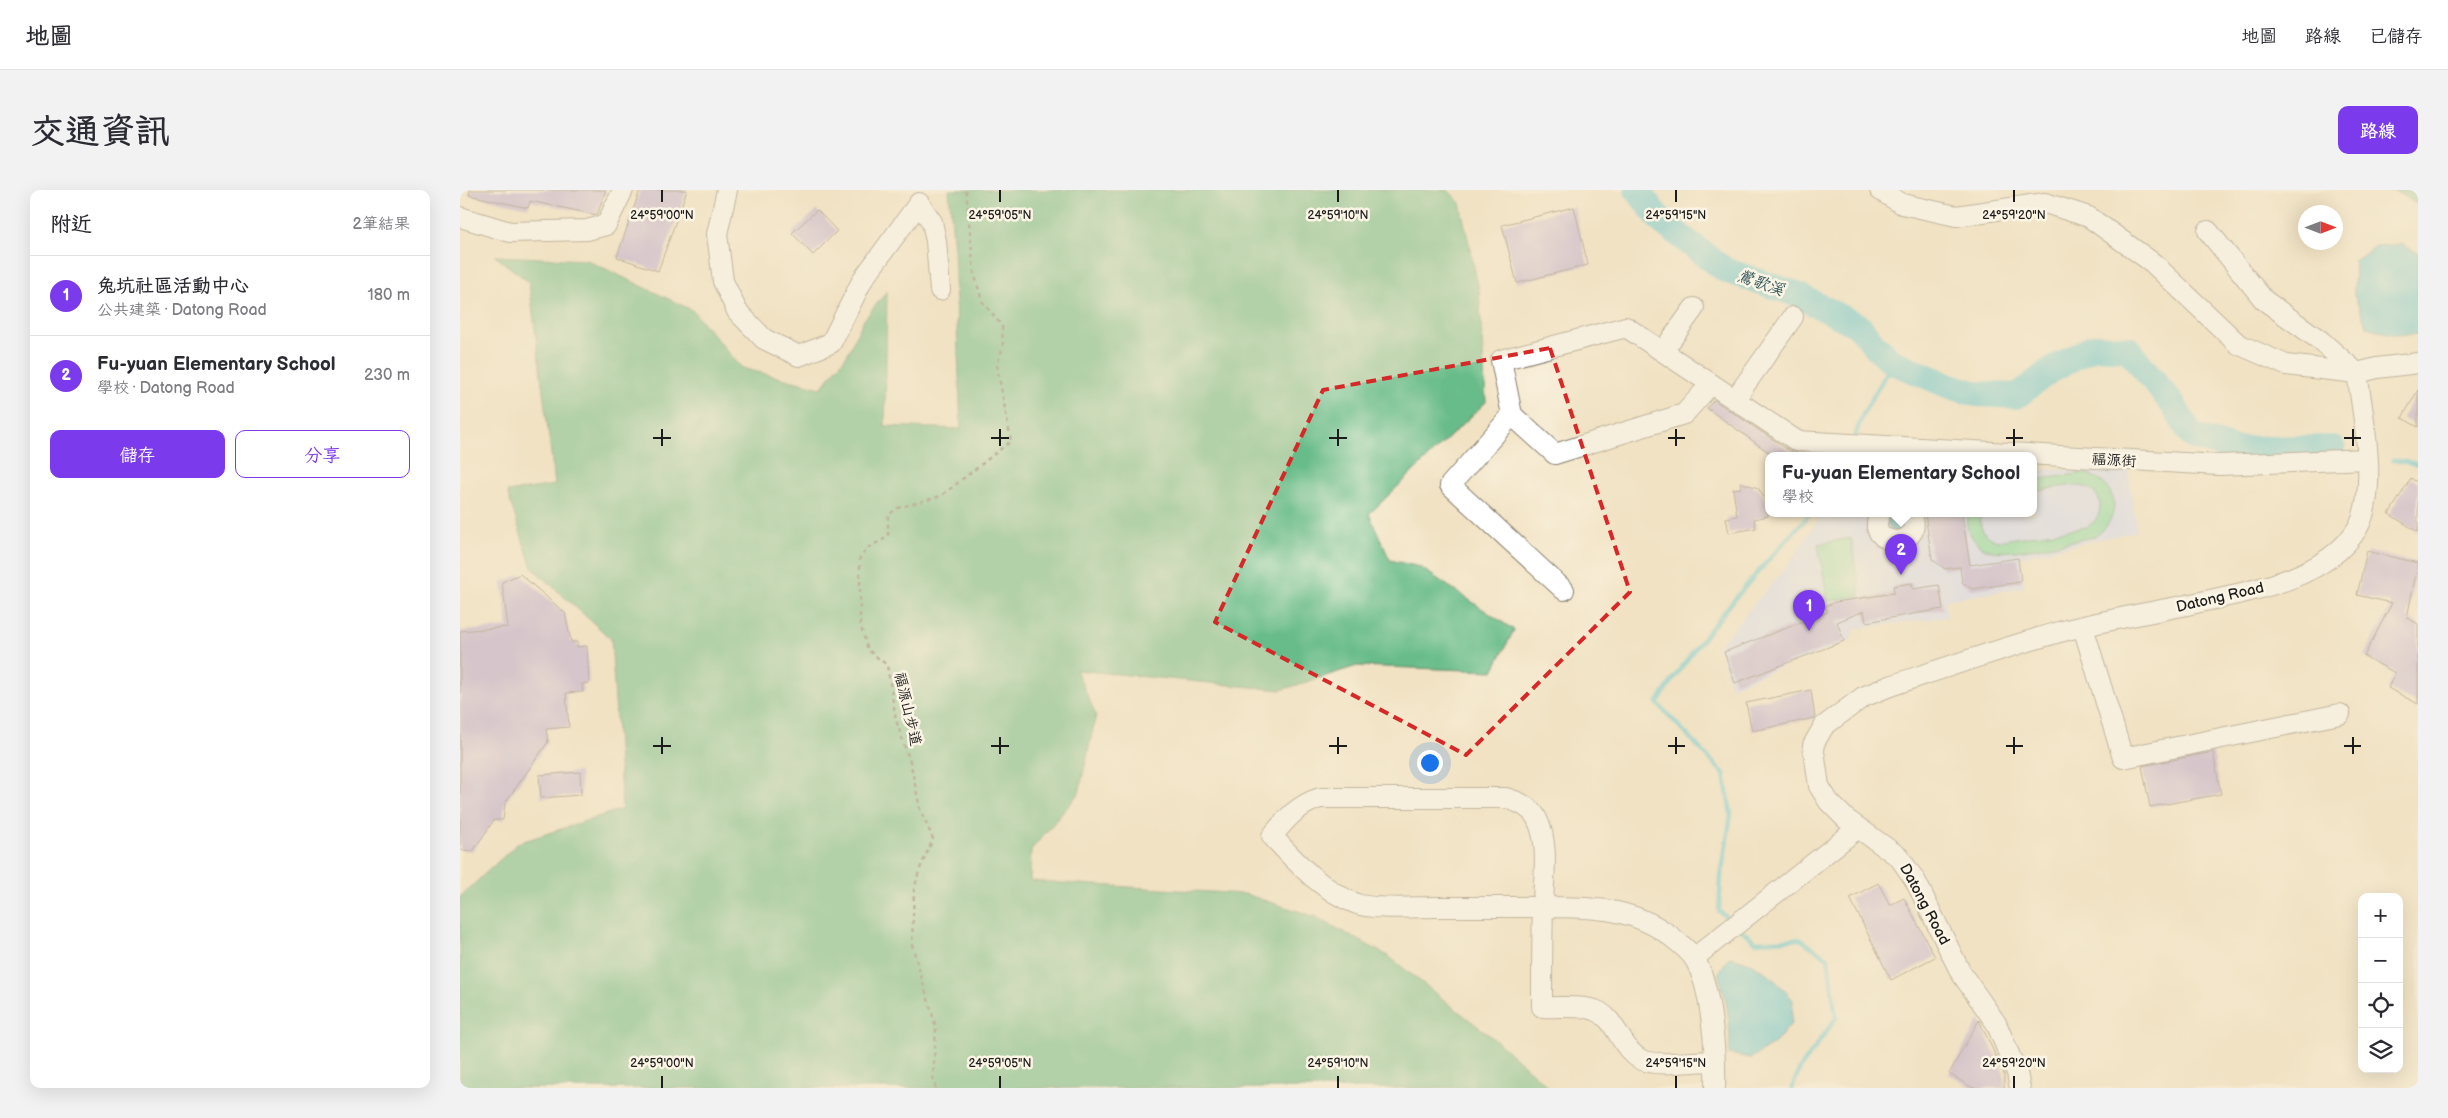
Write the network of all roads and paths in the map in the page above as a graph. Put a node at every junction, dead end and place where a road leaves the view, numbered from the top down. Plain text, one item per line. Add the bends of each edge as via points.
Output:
1 (623, 190) edge
2 (727, 190) edge
3 (966, 190) edge
4 (1880, 190) edge
5 (460, 217) edge
6 (2208, 232) dead end
7 (940, 290) dead end
8 (1694, 308) dead end
9 (1793, 317) dead end
10 (1663, 351) junction
11 (2418, 363) edge
12 (2357, 373) junction
13 (1711, 384) junction
14 (1735, 400) junction
15 (1512, 415) junction
16 (1895, 452) edge
17 (2037, 458) edge
18 (2367, 459) junction
19 (1879, 517) edge
20 (1912, 517) edge
21 (1564, 590) dead end
22 (2083, 627) junction
23 (2340, 714) dead end
24 (1858, 828) junction
25 (1543, 907) junction
26 (1694, 958) junction
27 (1714, 1060) junction
28 (936, 1088) edge
29 (1715, 1088) edge
30 (2020, 1088) edge

1 - 5 street via 606,225 588,230 510,232
2 - 7 street via 718,234 723,280 737,311 764,339 799,356 831,343 863,279 919,203 932,222
3 - 28 path, 福源山步道 via 974,272 982,301 1002,326 1003,346 997,366 1011,441 942,496 898,508 888,515 888,537 860,557 860,624 868,650 887,665 896,720 920,809 933,839 914,890 912,945 936,1027
4 - 12 street via 1902,204 1956,216 2045,203 2089,217 2153,263 2238,344 2286,365
6 - 12 street via 2264,300 2321,341
8 - 10 street
9 - 14 street
10 - 13 street, 福源街
10 - 15 street, 福源街 via 1626,327 1502,360
11 - 12 street
12 - 18 street, Datong Road
13 - 14 street, 福源街
13 - 15 street via 1684,414 1555,454
14 - 16 street, 福源街 via 1797,441 1852,444
15 - 21 street via 1450,485
17 - 18 street, 福源街 via 2219,465
18 - 22 street, Datong Road via 2367,505 2357,529 2341,550 2323,562 2284,581 2236,595
19 - 20 street via 1877,523 1881,534 1896,542 1911,532
22 - 23 street via 2123,758
22 - 24 street, Datong Road via 1986,654 1890,686 1863,697 1824,726 1813,745 1819,786 1829,802
24 - 26 street
24 - 30 street, Datong Road via 1899,857 1915,880 1961,973 1996,1023 2018,1072
25 - 25 street via 1542,832 1528,808 1505,798 1320,798 1291,812 1272,836 1304,870 1332,892 1359,904
25 - 26 street via 1594,907 1629,914 1657,926 1682,944
25 - 27 street via 1542,1007 1597,1011 1606,1018 1629,1052 1649,1062
26 - 27 street via 1703,981 1713,1030
27 - 29 street

